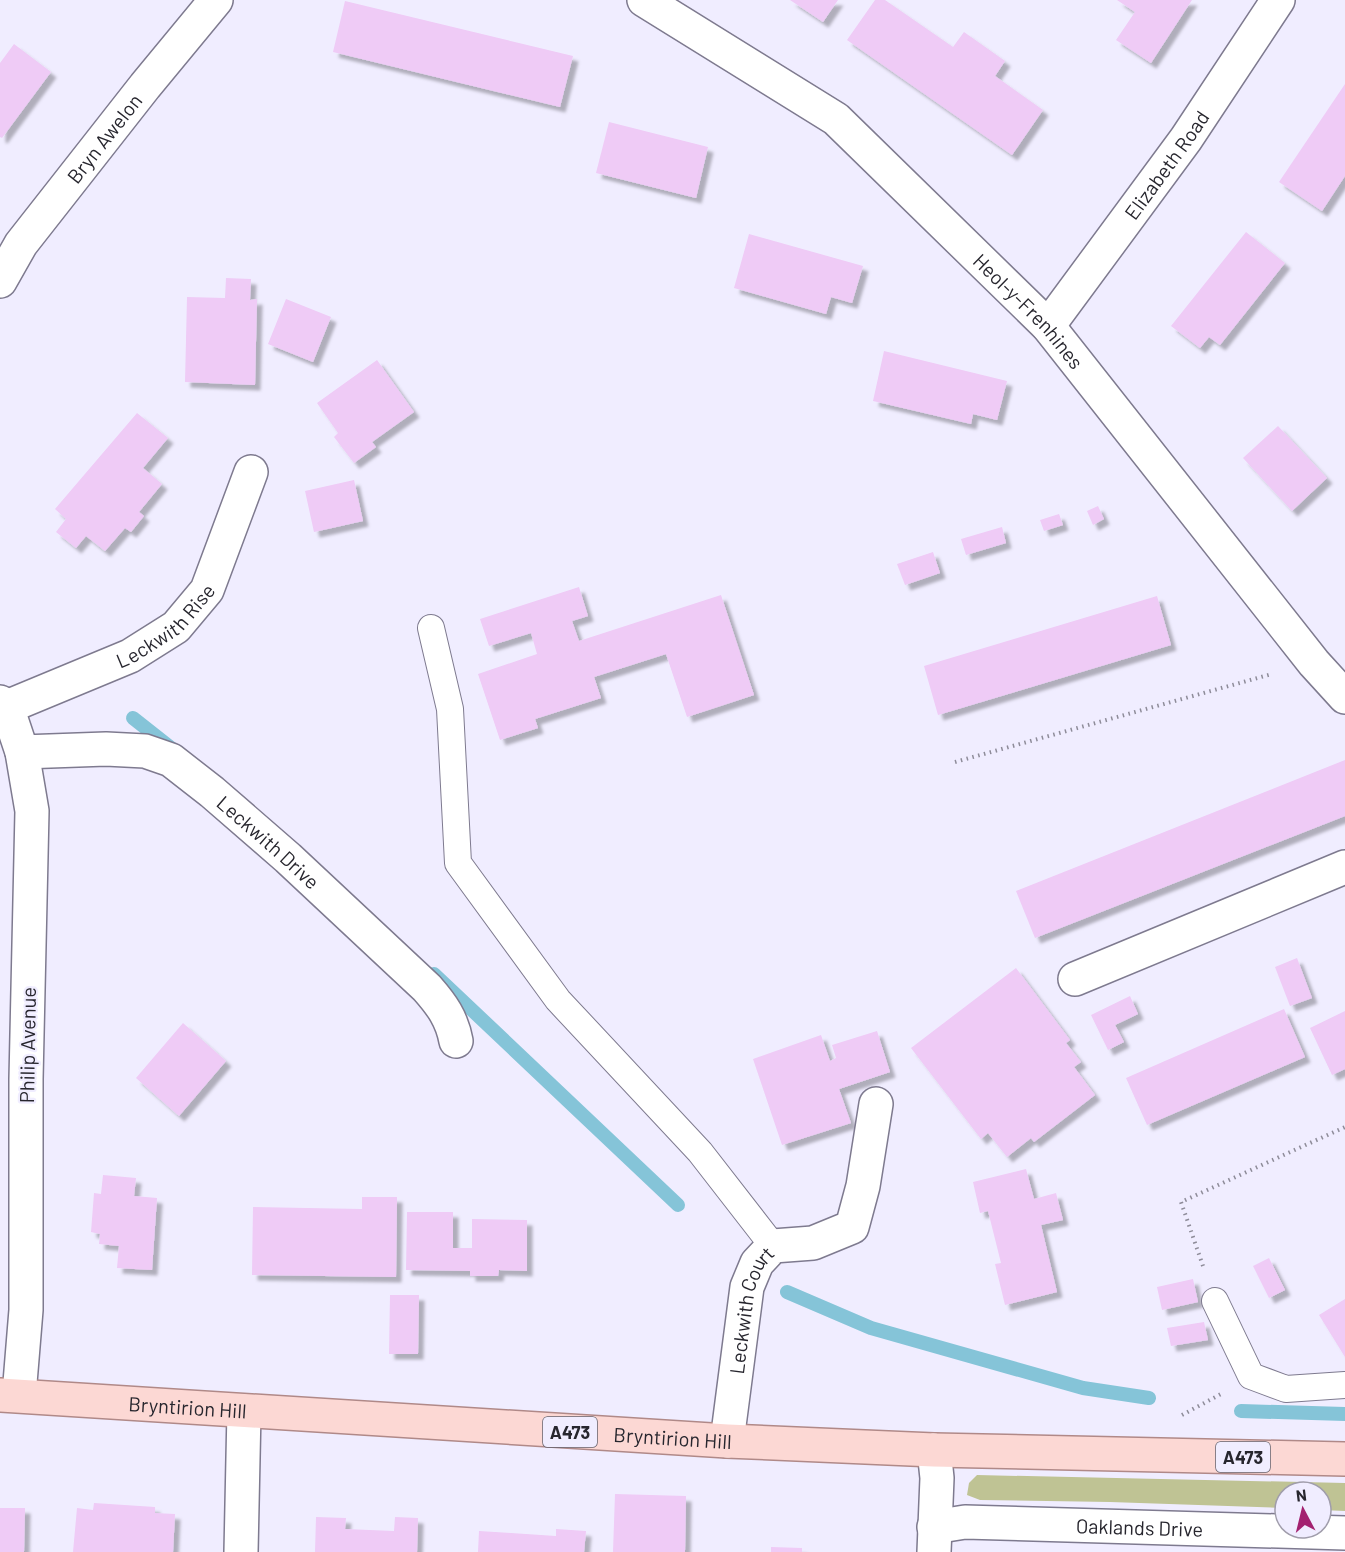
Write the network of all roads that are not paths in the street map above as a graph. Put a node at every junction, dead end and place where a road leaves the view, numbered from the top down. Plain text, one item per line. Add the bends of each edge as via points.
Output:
1 (216, 0) edge
2 (644, 0) edge
3 (1278, 0) edge
4 (0, 281) edge
5 (1048, 326) junction
6 (251, 472) dead end
7 (430, 628) dead end
8 (1344, 694) edge
9 (4, 705) edge
10 (22, 752) junction
11 (1345, 867) edge
12 (1075, 979) dead end
13 (456, 1041) dead end
14 (876, 1104) dead end
15 (773, 1246) junction
16 (1215, 1301) road end
17 (1345, 1385) edge
18 (9, 1395) edge
19 (244, 1411) junction
20 (728, 1442) junction
21 (933, 1450) junction
22 (1345, 1459) edge
23 (1345, 1533) edge
24 (934, 1539) edge
25 (241, 1552) edge

1 - 4 street, Bryn Awelon via 21,244
2 - 5 street, Heol-y-Frenhines via 836,119
3 - 5 street, Elizabeth Road via 1186,139
5 - 8 street, Heol-y-Frenhines via 1314,663
6 - 9 street, Leckwith Rise via 207,590 176,627 130,656
7 - 15 lane via 450,709 458,863 558,1000 699,1152
9 - 10 street, Philip Avenue
10 - 13 street, Leckwith Drive via 145,751 171,760 288,858 428,988 444,1008
10 - 18 street, Philip Avenue via 32,811 26,1079 27,1310
11 - 12 street
14 - 15 street, Leckwith Court via 852,1227 813,1243
15 - 20 street, Leckwith Court via 757,1263 747,1287
16 - 17 lane via 1251,1376 1286,1389
18 - 19 main road, Bryntirion Hill / A473
19 - 20 main road, Bryntirion Hill / A473
19 - 25 street
20 - 21 main road, Bryntirion Hill / A473
21 - 22 main road, Bryntirion Hill / A473
21 - 24 street via 937,1478
23 - 24 street, Oaklands Drive via 965,1522

